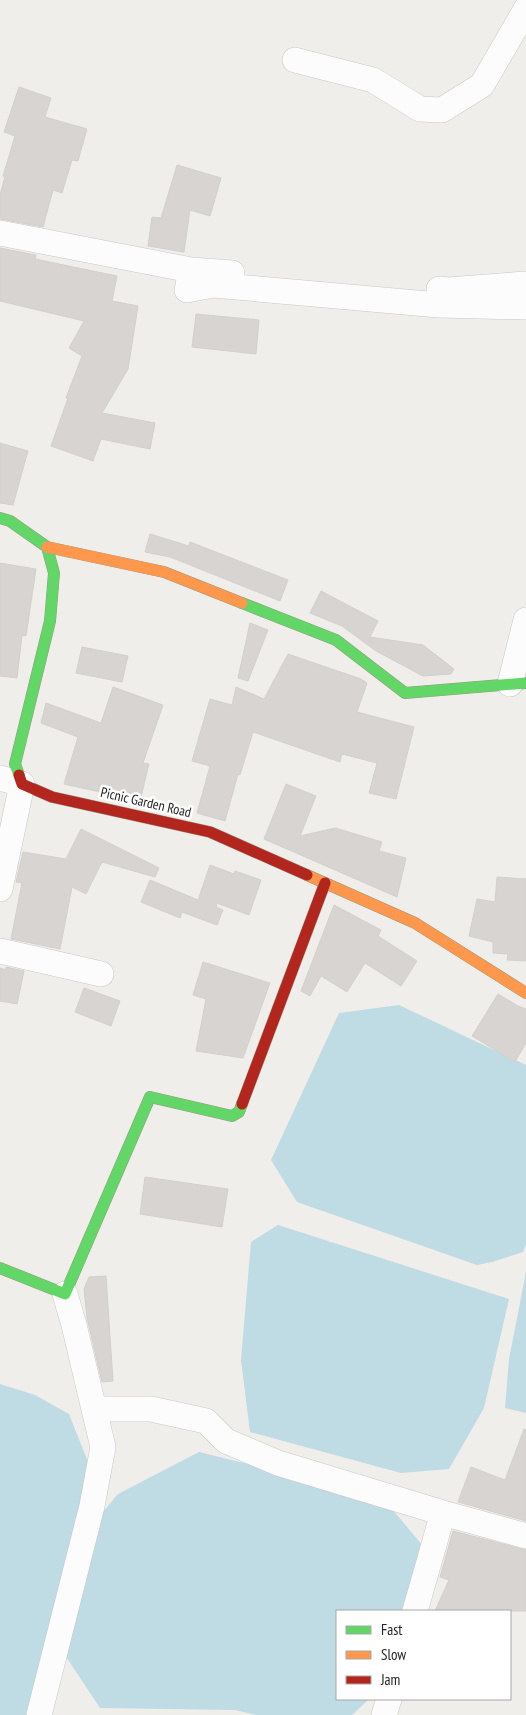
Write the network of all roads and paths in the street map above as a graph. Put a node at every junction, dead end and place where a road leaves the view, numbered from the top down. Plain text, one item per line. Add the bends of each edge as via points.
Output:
1 (526, 9) edge
2 (295, 60) dead end
3 (0, 233) edge
4 (526, 284) edge
5 (188, 288) junction
6 (526, 307) edge
7 (0, 518) edge
8 (47, 547) junction
9 (526, 620) edge
10 (518, 683) edge
11 (11, 781) edge
12 (325, 883) junction
13 (0, 889) edge
14 (0, 951) edge
15 (101, 974) dead end
16 (526, 993) edge
17 (0, 1268) edge
18 (65, 1294) junction
19 (94, 1409) junction
20 (443, 1513) junction
21 (526, 1536) edge
22 (415, 1610) edge
23 (389, 1700) edge
24 (40, 1715) edge
25 (384, 1715) edge

1 - 2 street via 482,85 442,110 420,109 373,80
3 - 5 street
4 - 5 street via 448,290
5 - 6 street via 213,285 439,305
7 - 8 street via 10,521
8 - 10 street via 164,572 336,640 405,693
8 - 11 street via 54,573 50,621
9 - 10 street
11 - 12 street, Picnic Garden Road via 52,797 210,832
11 - 13 street
12 - 16 street, Picnic Garden Road via 415,923
12 - 18 street via 239,1112 232,1116 150,1097
14 - 15 street
17 - 18 street
18 - 19 street
19 - 20 street via 151,1409 206,1422 226,1441 278,1463
19 - 24 street via 103,1448 92,1506
20 - 21 street
20 - 22 street
23 - 25 street

